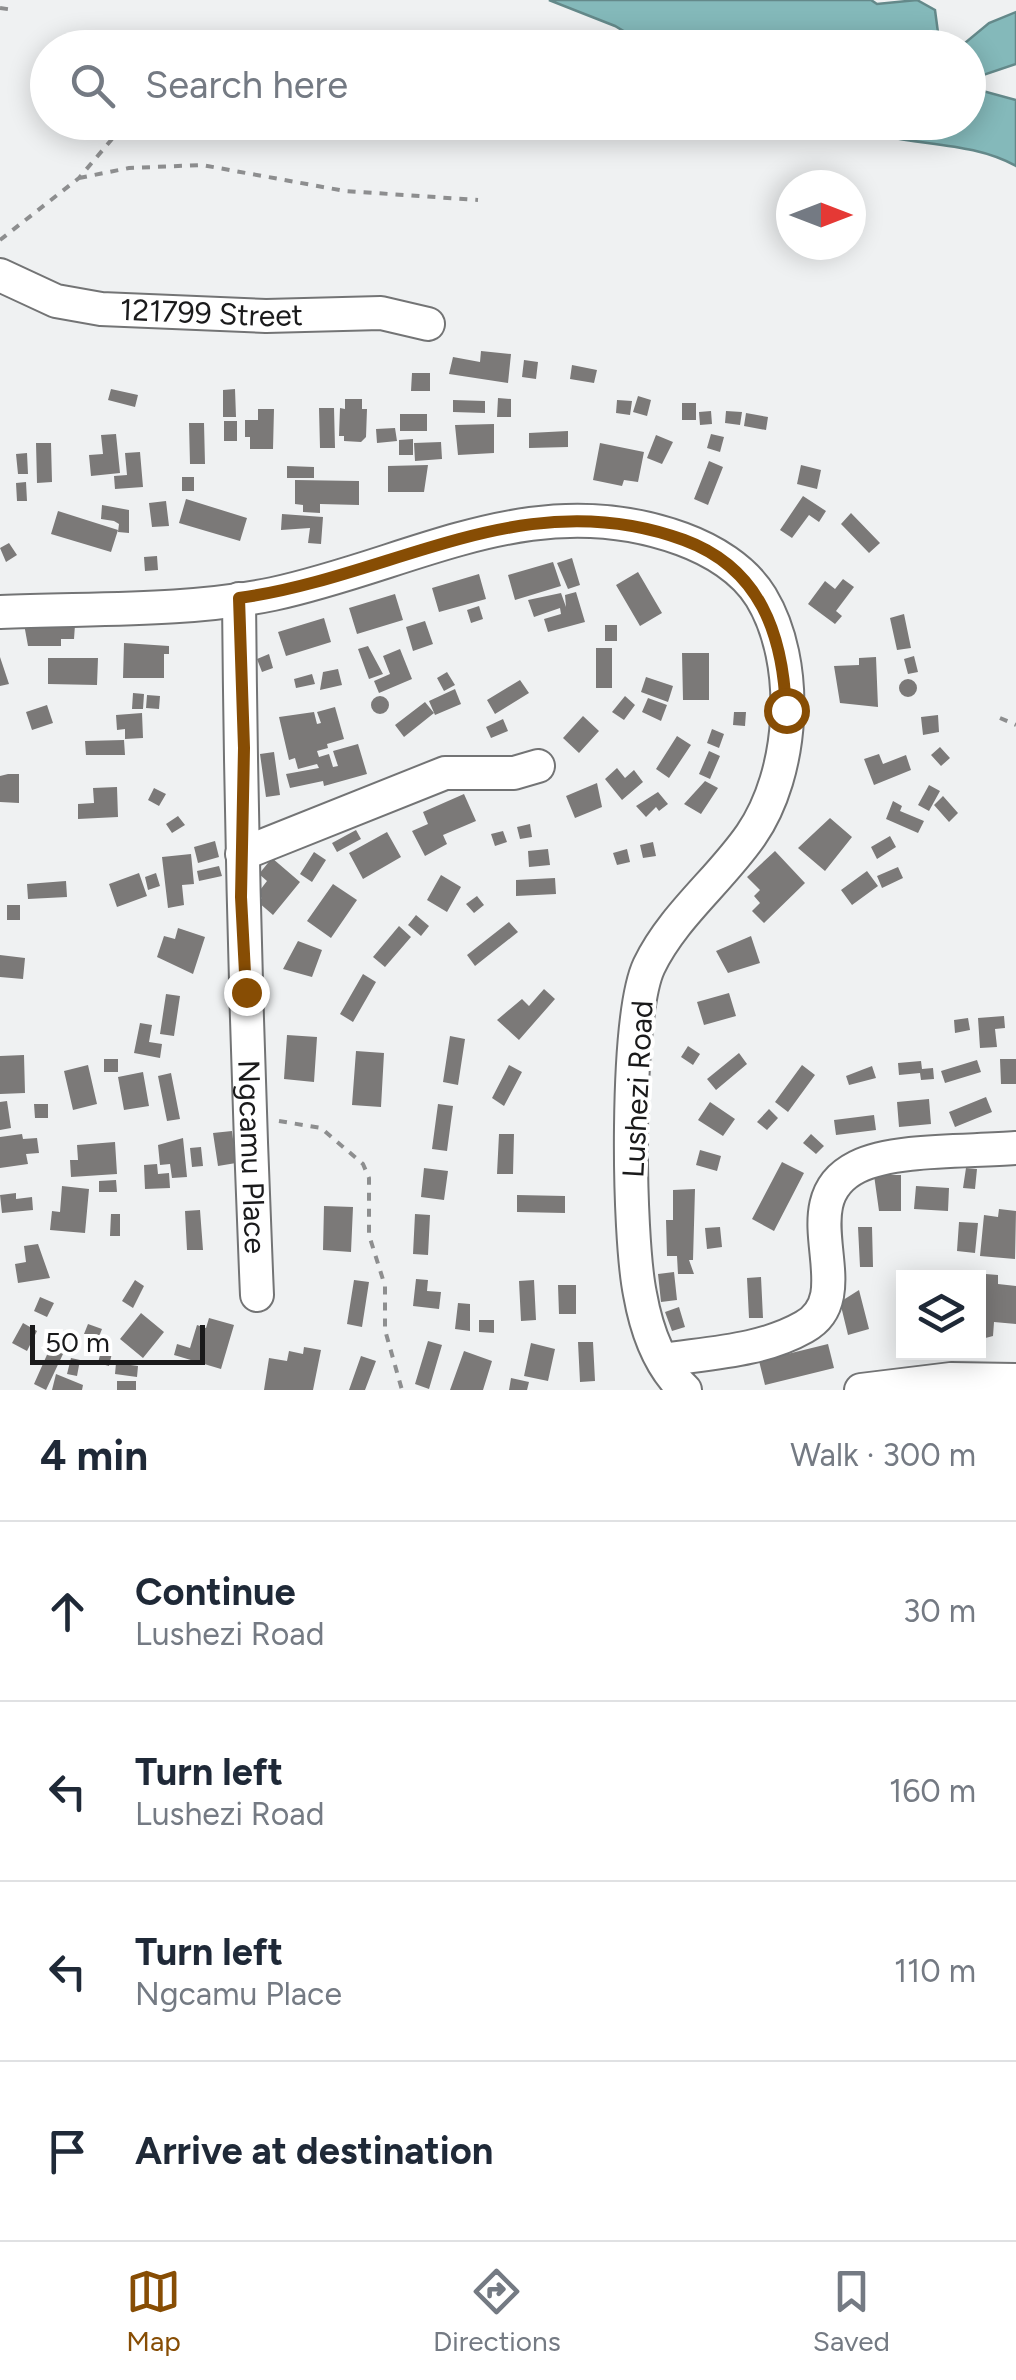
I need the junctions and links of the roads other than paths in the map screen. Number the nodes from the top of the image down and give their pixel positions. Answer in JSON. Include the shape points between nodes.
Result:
{"nodes":[{"id":1,"x":0,"y":276,"type":"edge"},
{"id":2,"x":428,"y":324,"type":"dead end"},
{"id":3,"x":239,"y":598,"type":"junction"},
{"id":4,"x":0,"y":612,"type":"edge"},
{"id":5,"x":538,"y":766,"type":"dead end"},
{"id":6,"x":242,"y":854,"type":"junction"},
{"id":7,"x":1016,"y":1148,"type":"edge"},
{"id":8,"x":257,"y":1295,"type":"dead end"},
{"id":9,"x":663,"y":1360,"type":"junction"},
{"id":10,"x":1016,"y":1380,"type":"edge"},
{"id":11,"x":686,"y":1390,"type":"edge"},
{"id":12,"x":862,"y":1390,"type":"edge"}],
"edges":[{"from":1,"to":2,"type":"street","name":"121799 Street","via":[[89,308],[266,316],[381,312]]},
{"from":3,"to":4,"type":"street","name":"Lushezi Road"},
{"from":3,"to":6,"type":"street","name":"Ngcamu Place"},
{"from":3,"to":9,"type":"street","name":"Lushezi Road","via":[[274,594],[440,541],[516,525],[586,520],[651,528],[700,546],[735,568],[761,597],[785,674],[773,791],[753,832],[663,941],[639,997],[633,1233],[639,1292]]},
{"from":5,"to":6,"type":"street","via":[[445,773]]},
{"from":6,"to":8,"type":"street","name":"Ngcamu Place"},
{"from":7,"to":9,"type":"street","via":[[889,1158],[853,1169],[838,1182],[824,1218],[830,1294],[819,1316],[760,1345]]},
{"from":9,"to":11,"type":"street","name":"Lushezi Road"},
{"from":10,"to":12,"type":"street","via":[[951,1379]]}]}
